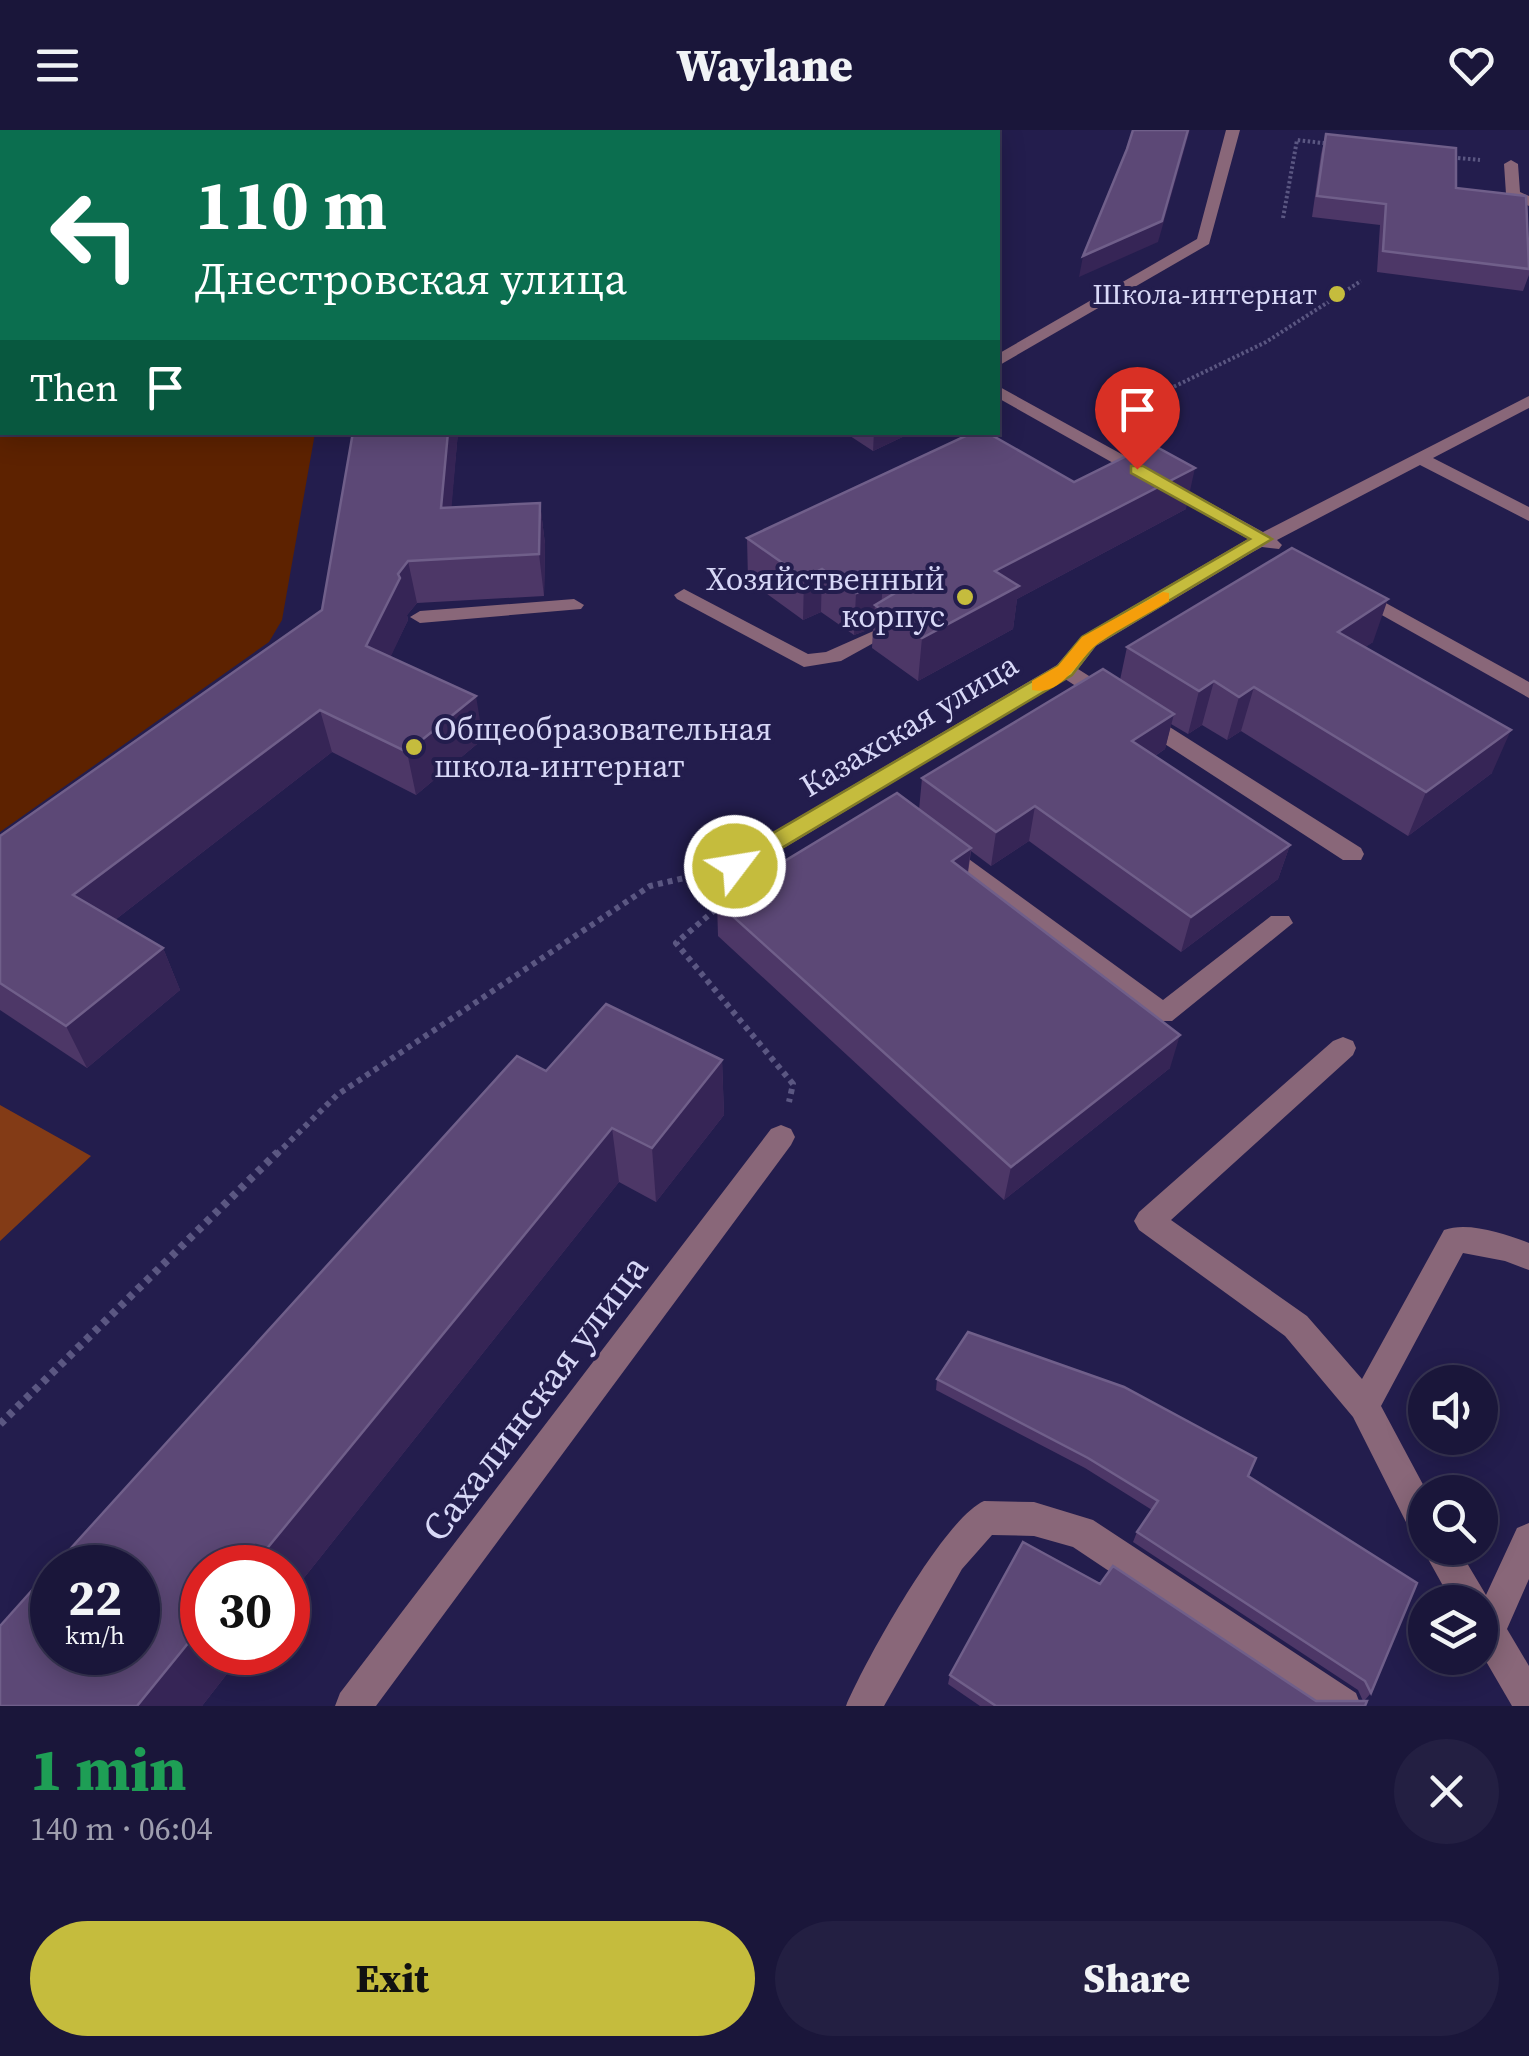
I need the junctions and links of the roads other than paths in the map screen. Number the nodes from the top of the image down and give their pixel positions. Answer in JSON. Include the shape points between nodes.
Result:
{"nodes":[{"id":1,"x":1233,"y":130,"type":"edge"},
{"id":2,"x":1511,"y":164,"type":"road end"},
{"id":3,"x":1529,"y":202,"type":"edge"},
{"id":4,"x":1000,"y":360,"type":"edge"},
{"id":5,"x":1000,"y":392,"type":"edge"},
{"id":6,"x":1529,"y":401,"type":"edge"},
{"id":7,"x":1420,"y":458,"type":"junction"},
{"id":8,"x":1529,"y":515,"type":"edge"},
{"id":9,"x":1263,"y":539,"type":"junction"},
{"id":10,"x":1296,"y":558,"type":"edge"},
{"id":11,"x":1330,"y":577,"type":"edge"},
{"id":12,"x":684,"y":594,"type":"dead end"},
{"id":13,"x":574,"y":605,"type":"dead end"},
{"id":14,"x":420,"y":617,"type":"dead end"},
{"id":15,"x":878,"y":635,"type":"edge"},
{"id":16,"x":1065,"y":670,"type":"junction"},
{"id":17,"x":1529,"y":691,"type":"edge"},
{"id":18,"x":865,"y":789,"type":"junction"},
{"id":19,"x":892,"y":810,"type":"edge"},
{"id":20,"x":921,"y":832,"type":"edge"},
{"id":21,"x":1352,"y":854,"type":"dead end"},
{"id":22,"x":735,"y":866,"type":"road end"},
{"id":23,"x":1280,"y":922,"type":"dead end"},
{"id":24,"x":1343,"y":1048,"type":"dead end"},
{"id":25,"x":781,"y":1137,"type":"road end"},
{"id":26,"x":1529,"y":1257,"type":"edge"},
{"id":27,"x":1364,"y":1406,"type":"junction"},
{"id":28,"x":1408,"y":1491,"type":"edge"},
{"id":29,"x":1529,"y":1540,"type":"edge"},
{"id":30,"x":1498,"y":1589,"type":"edge"},
{"id":31,"x":1498,"y":1648,"type":"edge"},
{"id":32,"x":1529,"y":1701,"type":"edge"},
{"id":33,"x":353,"y":1706,"type":"edge"},
{"id":34,"x":864,"y":1706,"type":"edge"},
{"id":35,"x":1344,"y":1706,"type":"edge"}],
"edges":[{"from":1,"to":4,"type":"street","via":[[1204,241]]},
{"from":2,"to":3,"type":"street","via":[[1512,194]]},
{"from":5,"to":9,"type":"street"},
{"from":6,"to":7,"type":"street","name":"Казахская улица"},
{"from":7,"to":8,"type":"street"},
{"from":7,"to":9,"type":"street","name":"Казахская улица"},
{"from":9,"to":10,"type":"street"},
{"from":9,"to":16,"type":"street","name":"Казахская улица","via":[[1089,641]]},
{"from":11,"to":17,"type":"street"},
{"from":12,"to":15,"type":"street","via":[[804,660],[818,662]]},
{"from":13,"to":14,"type":"street"},
{"from":16,"to":18,"type":"street","name":"Казахская улица"},
{"from":16,"to":21,"type":"street"},
{"from":18,"to":19,"type":"street"},
{"from":18,"to":22,"type":"street","name":"Казахская улица"},
{"from":20,"to":23,"type":"street","via":[[1162,1014]]},
{"from":24,"to":27,"type":"street","via":[[1149,1220],[1296,1326]]},
{"from":25,"to":33,"type":"street","name":"Сахалинская улица"},
{"from":26,"to":27,"type":"street","via":[[1455,1239]]},
{"from":27,"to":28,"type":"street"},
{"from":29,"to":30,"type":"street"},
{"from":31,"to":32,"type":"street"},
{"from":34,"to":35,"type":"street","via":[[950,1557],[984,1518],[1034,1519],[1081,1532]]}]}
